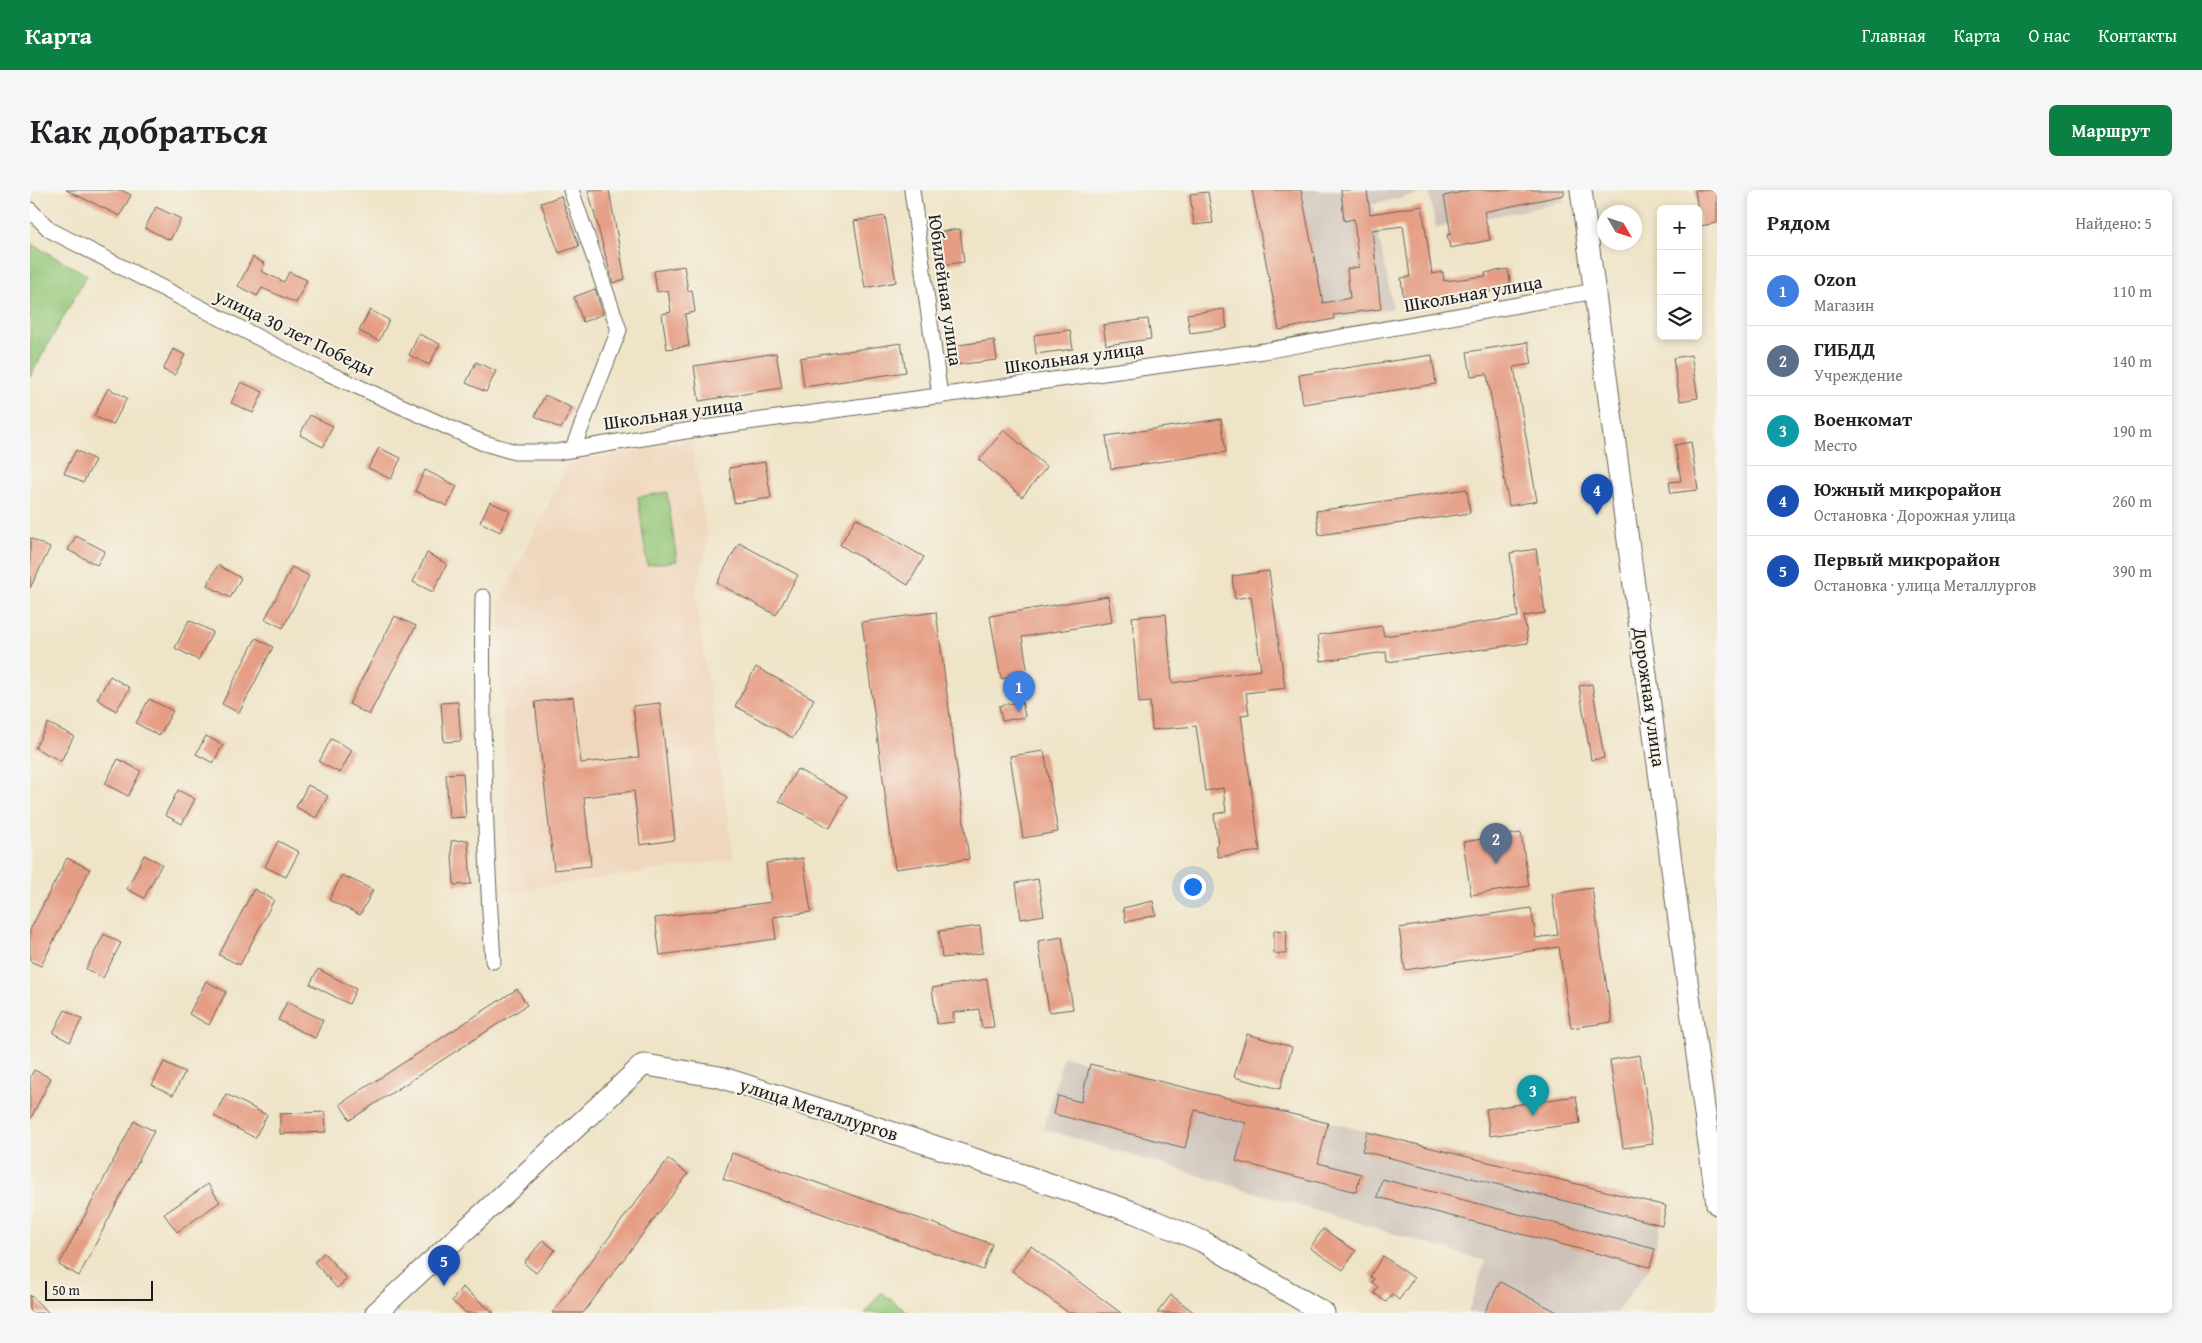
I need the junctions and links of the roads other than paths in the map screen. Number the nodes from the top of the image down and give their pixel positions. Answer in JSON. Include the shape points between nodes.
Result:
{"nodes":[{"id":1,"x":570,"y":190,"type":"edge"},
{"id":2,"x":912,"y":190,"type":"edge"},
{"id":3,"x":1581,"y":190,"type":"edge"},
{"id":4,"x":30,"y":210,"type":"edge"},
{"id":5,"x":1595,"y":291,"type":"junction"},
{"id":6,"x":940,"y":396,"type":"junction"},
{"id":7,"x":573,"y":448,"type":"junction"},
{"id":8,"x":557,"y":452,"type":"joint"},
{"id":9,"x":483,"y":597,"type":"dead end"},
{"id":10,"x":493,"y":961,"type":"dead end"},
{"id":11,"x":1710,"y":1099,"type":"edge"},
{"id":12,"x":1717,"y":1204,"type":"edge"},
{"id":13,"x":376,"y":1313,"type":"edge"},
{"id":14,"x":1324,"y":1313,"type":"edge"}],
"edges":[{"from":1,"to":7,"type":"street","via":[[618,330]]},
{"from":2,"to":6,"type":"street","name":"Юбилейная улица"},
{"from":3,"to":5,"type":"street","name":"Дорожная улица"},
{"from":4,"to":8,"type":"street","name":"улица 30 лет Победы","via":[[50,230],[323,371],[481,442],[515,452]]},
{"from":5,"to":6,"type":"street","name":"Школьная улица","via":[[1264,351]]},
{"from":5,"to":11,"type":"street","name":"Дорожная улица"},
{"from":6,"to":7,"type":"street","name":"Школьная улица"},
{"from":7,"to":8,"type":"street","name":"Школьная улица"},
{"from":9,"to":10,"type":"street","via":[[484,814]]},
{"from":11,"to":12,"type":"street","name":"Дорожная улица"},
{"from":13,"to":14,"type":"street","name":"улица Металлургов","via":[[642,1065],[720,1078],[1133,1212],[1202,1242]]}]}
